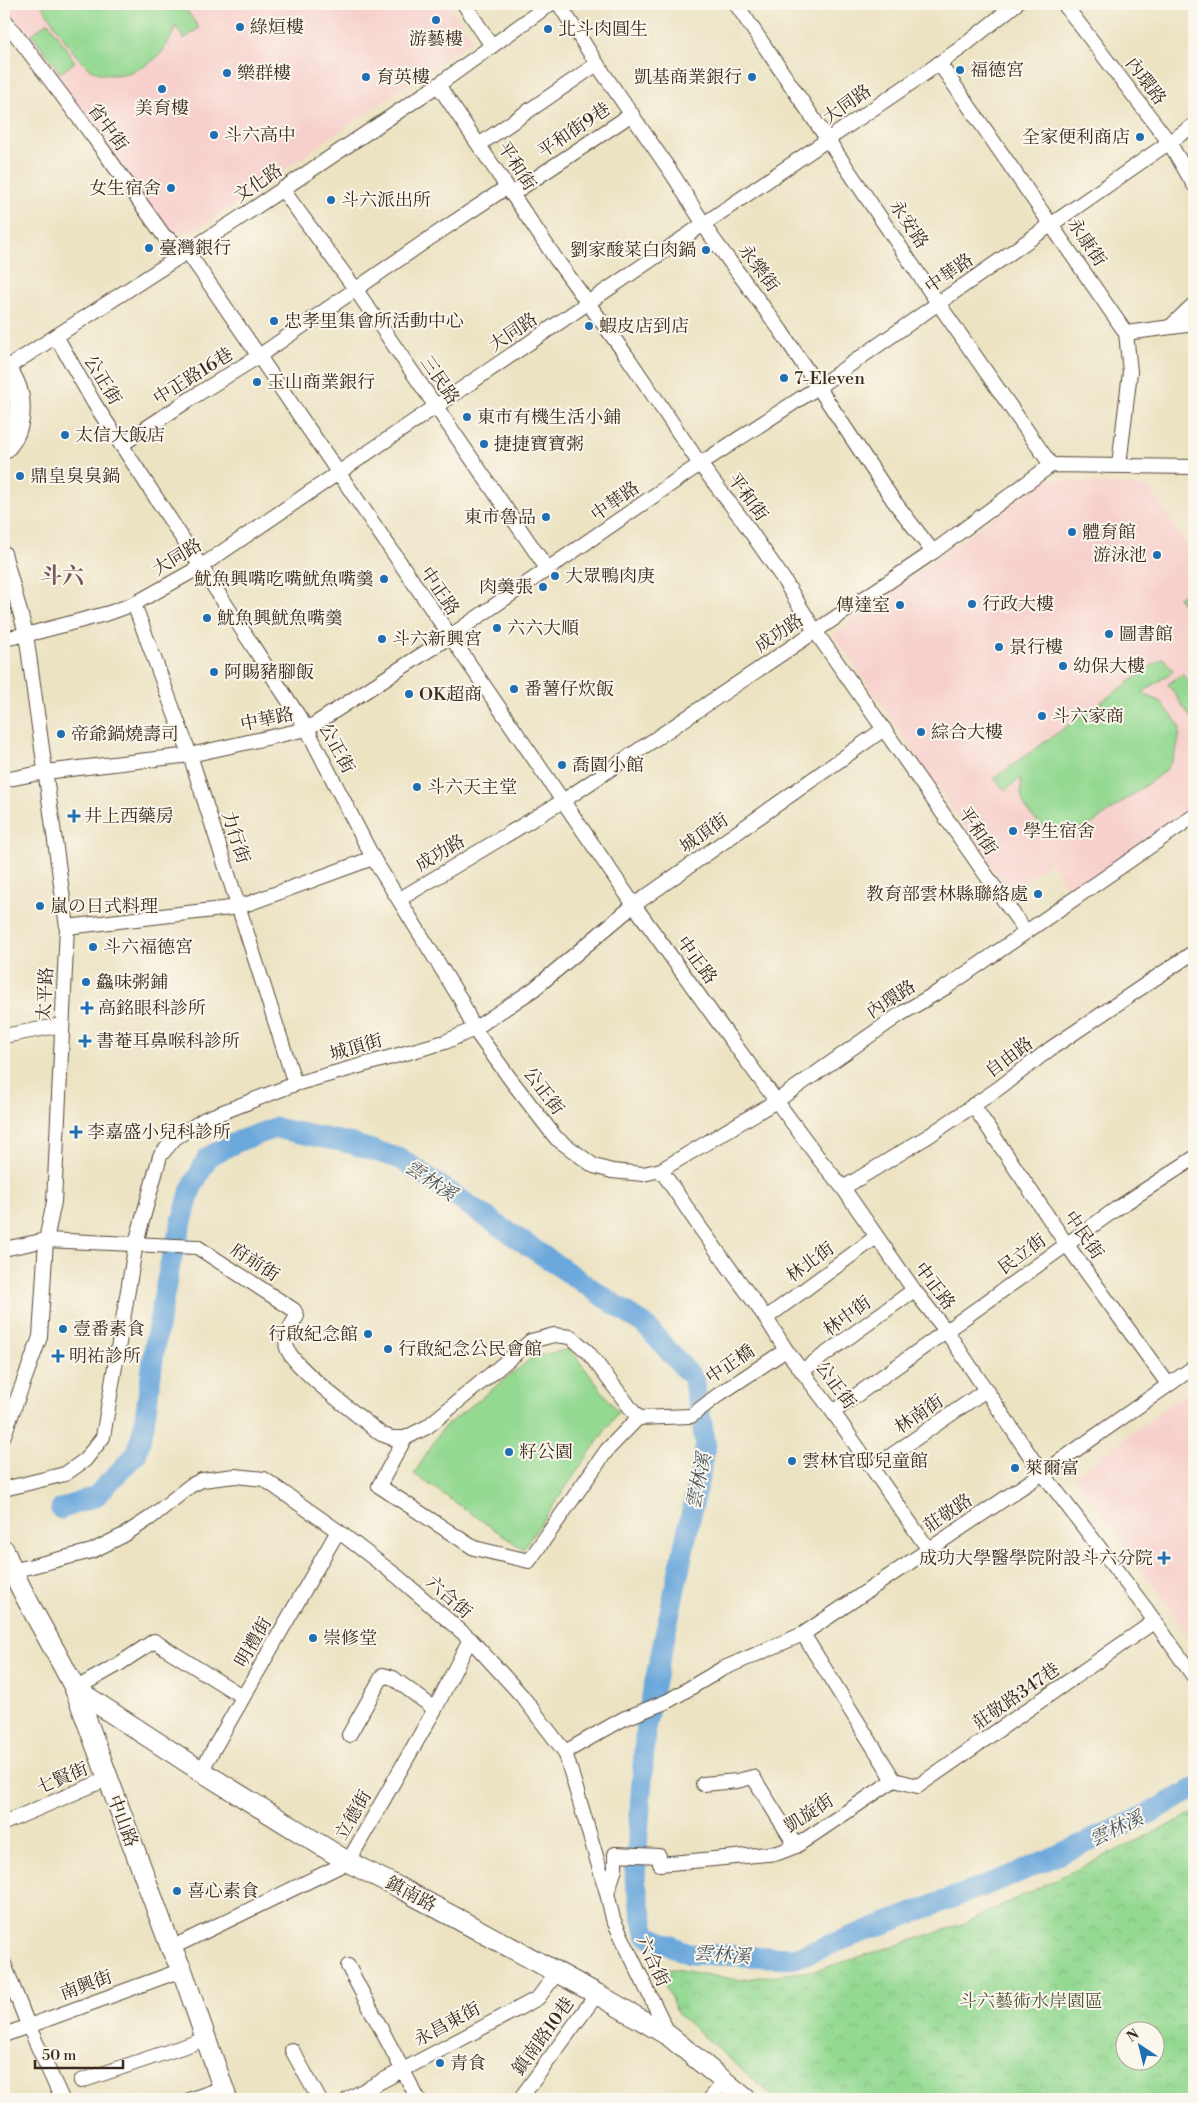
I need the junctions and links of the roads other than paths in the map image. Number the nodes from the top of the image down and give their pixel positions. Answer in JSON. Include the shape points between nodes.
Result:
{"nodes":[{"id":1,"x":464,"y":4,"type":"edge"},
{"id":2,"x":550,"y":4,"type":"edge"},
{"id":3,"x":559,"y":4,"type":"edge"},
{"id":4,"x":736,"y":4,"type":"edge"},
{"id":5,"x":1016,"y":4,"type":"edge"},
{"id":6,"x":1064,"y":4,"type":"edge"},
{"id":7,"x":4,"y":19,"type":"edge"},
{"id":8,"x":492,"y":46,"type":"junction"},
{"id":9,"x":597,"y":64,"type":"junction"},
{"id":10,"x":939,"y":64,"type":"junction"},
{"id":11,"x":438,"y":85,"type":"junction"},
{"id":12,"x":632,"y":114,"type":"junction"},
{"id":13,"x":1194,"y":125,"type":"edge"},
{"id":14,"x":829,"y":139,"type":"junction"},
{"id":15,"x":1170,"y":142,"type":"junction"},
{"id":16,"x":480,"y":144,"type":"junction"},
{"id":17,"x":1194,"y":185,"type":"edge"},
{"id":18,"x":282,"y":189,"type":"junction"},
{"id":19,"x":509,"y":190,"type":"junction"},
{"id":20,"x":704,"y":225,"type":"junction"},
{"id":21,"x":1052,"y":225,"type":"junction"},
{"id":22,"x":187,"y":251,"type":"junction"},
{"id":23,"x":356,"y":290,"type":"junction"},
{"id":24,"x":938,"y":303,"type":"junction"},
{"id":25,"x":588,"y":304,"type":"junction"},
{"id":26,"x":1194,"y":304,"type":"edge"},
{"id":27,"x":1194,"y":324,"type":"edge"},
{"id":28,"x":1170,"y":327,"type":"junction"},
{"id":29,"x":1126,"y":333,"type":"junction"},
{"id":30,"x":56,"y":336,"type":"junction"},
{"id":31,"x":259,"y":356,"type":"junction"},
{"id":32,"x":5,"y":368,"type":"edge"},
{"id":33,"x":818,"y":387,"type":"junction"},
{"id":34,"x":436,"y":407,"type":"junction"},
{"id":35,"x":121,"y":444,"type":"junction"},
{"id":36,"x":4,"y":449,"type":"edge"},
{"id":37,"x":700,"y":464,"type":"junction"},
{"id":38,"x":1051,"y":465,"type":"junction"},
{"id":39,"x":1119,"y":465,"type":"junction"},
{"id":40,"x":1194,"y":467,"type":"edge"},
{"id":41,"x":338,"y":473,"type":"junction"},
{"id":42,"x":933,"y":552,"type":"junction"},
{"id":43,"x":4,"y":553,"type":"edge"},
{"id":44,"x":200,"y":567,"type":"junction"},
{"id":45,"x":548,"y":570,"type":"junction"},
{"id":46,"x":134,"y":604,"type":"junction"},
{"id":47,"x":816,"y":631,"type":"junction"},
{"id":48,"x":26,"y":634,"type":"junction"},
{"id":49,"x":449,"y":637,"type":"junction"},
{"id":50,"x":4,"y":639,"type":"edge"},
{"id":51,"x":307,"y":729,"type":"junction"},
{"id":52,"x":884,"y":729,"type":"junction"},
{"id":53,"x":190,"y":755,"type":"junction"},
{"id":54,"x":45,"y":772,"type":"junction"},
{"id":55,"x":4,"y":780,"type":"edge"},
{"id":56,"x":563,"y":801,"type":"junction"},
{"id":57,"x":1193,"y":819,"type":"edge"},
{"id":58,"x":374,"y":858,"type":"junction"},
{"id":59,"x":400,"y":899,"type":"junction"},
{"id":60,"x":634,"y":905,"type":"junction"},
{"id":61,"x":239,"y":907,"type":"junction"},
{"id":62,"x":67,"y":927,"type":"junction"},
{"id":63,"x":1026,"y":932,"type":"junction"},
{"id":64,"x":1194,"y":952,"type":"edge"},
{"id":65,"x":62,"y":1025,"type":"junction"},
{"id":66,"x":474,"y":1028,"type":"junction"},
{"id":67,"x":4,"y":1036,"type":"edge"},
{"id":68,"x":295,"y":1084,"type":"junction"},
{"id":69,"x":778,"y":1100,"type":"junction"},
{"id":70,"x":974,"y":1105,"type":"junction"},
{"id":71,"x":1192,"y":1163,"type":"edge"},
{"id":72,"x":594,"y":1166,"type":"joint"},
{"id":73,"x":661,"y":1170,"type":"junction"},
{"id":74,"x":844,"y":1188,"type":"junction"},
{"id":75,"x":876,"y":1237,"type":"junction"},
{"id":76,"x":46,"y":1240,"type":"junction"},
{"id":77,"x":136,"y":1243,"type":"junction"},
{"id":78,"x":1068,"y":1245,"type":"junction"},
{"id":79,"x":4,"y":1248,"type":"edge"},
{"id":80,"x":914,"y":1290,"type":"junction"},
{"id":81,"x":766,"y":1318,"type":"junction"},
{"id":82,"x":947,"y":1332,"type":"junction"},
{"id":83,"x":786,"y":1350,"type":"junction"},
{"id":84,"x":1194,"y":1367,"type":"edge"},
{"id":85,"x":802,"y":1371,"type":"junction"},
{"id":86,"x":1168,"y":1384,"type":"junction"},
{"id":87,"x":986,"y":1390,"type":"junction"},
{"id":88,"x":833,"y":1412,"type":"junction"},
{"id":89,"x":638,"y":1418,"type":"junction"},
{"id":90,"x":4,"y":1435,"type":"edge"},
{"id":91,"x":405,"y":1438,"type":"junction"},
{"id":92,"x":873,"y":1468,"type":"junction"},
{"id":93,"x":1043,"y":1473,"type":"junction"},
{"id":94,"x":4,"y":1489,"type":"edge"},
{"id":95,"x":338,"y":1531,"type":"junction"},
{"id":96,"x":4,"y":1550,"type":"edge"},
{"id":97,"x":929,"y":1550,"type":"junction"},
{"id":98,"x":12,"y":1572,"type":"junction"},
{"id":99,"x":1155,"y":1622,"type":"junction"},
{"id":100,"x":804,"y":1634,"type":"junction"},
{"id":101,"x":470,"y":1639,"type":"junction"},
{"id":102,"x":1194,"y":1677,"type":"edge"},
{"id":103,"x":74,"y":1689,"type":"junction"},
{"id":104,"x":244,"y":1697,"type":"junction"},
{"id":105,"x":435,"y":1709,"type":"junction"},
{"id":106,"x":349,"y":1735,"type":"dead end"},
{"id":107,"x":565,"y":1752,"type":"junction"},
{"id":108,"x":201,"y":1771,"type":"junction"},
{"id":109,"x":107,"y":1779,"type":"junction"},
{"id":110,"x":894,"y":1780,"type":"junction"},
{"id":111,"x":703,"y":1784,"type":"dead end"},
{"id":112,"x":4,"y":1823,"type":"edge"},
{"id":113,"x":796,"y":1846,"type":"junction"},
{"id":114,"x":348,"y":1862,"type":"junction"},
{"id":115,"x":607,"y":1893,"type":"junction"},
{"id":116,"x":171,"y":1948,"type":"junction"},
{"id":117,"x":4,"y":1964,"type":"edge"},
{"id":118,"x":348,"y":1966,"type":"dead end"},
{"id":119,"x":182,"y":1970,"type":"junction"},
{"id":120,"x":556,"y":1974,"type":"junction"},
{"id":121,"x":597,"y":1994,"type":"junction"},
{"id":122,"x":28,"y":2025,"type":"junction"},
{"id":123,"x":4,"y":2035,"type":"edge"},
{"id":124,"x":669,"y":2036,"type":"junction"},
{"id":125,"x":206,"y":2039,"type":"junction"},
{"id":126,"x":292,"y":2050,"type":"dead end"},
{"id":127,"x":402,"y":2070,"type":"junction"},
{"id":128,"x":81,"y":2081,"type":"dead end"},
{"id":129,"x":725,"y":2081,"type":"junction"},
{"id":130,"x":225,"y":2094,"type":"edge"},
{"id":131,"x":62,"y":2099,"type":"edge"},
{"id":132,"x":191,"y":2099,"type":"edge"},
{"id":133,"x":319,"y":2099,"type":"edge"},
{"id":134,"x":348,"y":2099,"type":"edge"},
{"id":135,"x":418,"y":2099,"type":"edge"},
{"id":136,"x":520,"y":2099,"type":"edge"},
{"id":137,"x":710,"y":2099,"type":"edge"},
{"id":138,"x":746,"y":2099,"type":"edge"}],
"edges":[{"from":1,"to":8,"type":"street"},
{"from":2,"to":8,"type":"street","name":"文化路"},
{"from":3,"to":9,"type":"street","name":"永樂街"},
{"from":4,"to":14,"type":"street","name":"永安路"},
{"from":5,"to":10,"type":"street","name":"大同路"},
{"from":6,"to":15,"type":"street","name":"內環路"},
{"from":7,"to":22,"type":"street","name":"省中街","via":[[164,236]]},
{"from":8,"to":11,"type":"street","name":"文化路"},
{"from":9,"to":12,"type":"street","name":"永樂街"},
{"from":9,"to":16,"type":"street"},
{"from":10,"to":14,"type":"street","name":"大同路"},
{"from":10,"to":21,"type":"street","name":"永康街"},
{"from":11,"to":16,"type":"street","name":"平和街"},
{"from":11,"to":18,"type":"street","name":"文化路"},
{"from":12,"to":19,"type":"street","name":"平和街9巷"},
{"from":12,"to":20,"type":"street","name":"永樂街"},
{"from":13,"to":15,"type":"street","name":"中華路"},
{"from":14,"to":20,"type":"street","name":"大同路"},
{"from":14,"to":24,"type":"street","name":"永安路"},
{"from":15,"to":17,"type":"street","name":"內環路"},
{"from":15,"to":21,"type":"street","name":"中華路"},
{"from":16,"to":19,"type":"street","name":"平和街"},
{"from":18,"to":22,"type":"street","name":"文化路"},
{"from":18,"to":23,"type":"street","name":"三民路"},
{"from":19,"to":23,"type":"street","name":"平和街9巷"},
{"from":19,"to":25,"type":"street","name":"平和街"},
{"from":20,"to":25,"type":"street","name":"大同路"},
{"from":20,"to":33,"type":"street","name":"永樂街"},
{"from":21,"to":24,"type":"street","name":"中華路"},
{"from":21,"to":29,"type":"street","name":"永康街"},
{"from":22,"to":30,"type":"street","name":"文化路"},
{"from":22,"to":31,"type":"street","name":"中正路"},
{"from":23,"to":31,"type":"street","name":"中正路16巷"},
{"from":23,"to":34,"type":"street","name":"三民路"},
{"from":24,"to":33,"type":"street","name":"中華路"},
{"from":24,"to":38,"type":"street","name":"永安路"},
{"from":25,"to":34,"type":"street","name":"大同路"},
{"from":25,"to":37,"type":"street","name":"平和街"},
{"from":26,"to":28,"type":"street"},
{"from":27,"to":28,"type":"street"},
{"from":28,"to":29,"type":"street"},
{"from":29,"to":39,"type":"street","name":"永康街","via":[[1130,372]]},
{"from":30,"to":32,"type":"street","name":"文化路"},
{"from":30,"to":35,"type":"street","name":"公正街"},
{"from":31,"to":35,"type":"street","name":"中正路16巷"},
{"from":31,"to":41,"type":"street","name":"中正路"},
{"from":32,"to":36,"type":"street","via":[[20,397],[20,414],[17,429]]},
{"from":33,"to":37,"type":"street","name":"中華路"},
{"from":33,"to":42,"type":"street","name":"永樂街","via":[[893,500]]},
{"from":34,"to":41,"type":"street","name":"大同路"},
{"from":34,"to":45,"type":"street","name":"三民路"},
{"from":35,"to":44,"type":"street","name":"公正街"},
{"from":37,"to":45,"type":"street","name":"中華路"},
{"from":37,"to":47,"type":"street","name":"平和街","via":[[782,577]]},
{"from":38,"to":39,"type":"street"},
{"from":38,"to":42,"type":"street","name":"成功路"},
{"from":39,"to":40,"type":"street"},
{"from":41,"to":44,"type":"street","name":"大同路"},
{"from":41,"to":49,"type":"street","name":"中正路"},
{"from":42,"to":47,"type":"street","name":"成功路"},
{"from":43,"to":48,"type":"street","name":"太平路"},
{"from":44,"to":46,"type":"street","name":"大同路"},
{"from":44,"to":51,"type":"street","name":"公正街"},
{"from":45,"to":49,"type":"street","name":"中華路"},
{"from":46,"to":48,"type":"street","name":"大同路"},
{"from":46,"to":53,"type":"street","name":"力行街"},
{"from":47,"to":52,"type":"street","name":"平和街"},
{"from":47,"to":56,"type":"street","name":"成功路"},
{"from":48,"to":50,"type":"street","name":"大同路"},
{"from":48,"to":54,"type":"street","name":"太平路"},
{"from":49,"to":51,"type":"street","name":"中華路"},
{"from":49,"to":56,"type":"street","name":"中正路"},
{"from":51,"to":53,"type":"street","name":"中華路"},
{"from":51,"to":58,"type":"street","name":"公正街"},
{"from":52,"to":60,"type":"street","name":"城頂街"},
{"from":52,"to":63,"type":"street","name":"平和街"},
{"from":53,"to":54,"type":"street","name":"中華路"},
{"from":53,"to":61,"type":"street","name":"力行街"},
{"from":54,"to":55,"type":"street","name":"中華路"},
{"from":54,"to":62,"type":"street","name":"太平路"},
{"from":56,"to":59,"type":"street","name":"成功路"},
{"from":56,"to":60,"type":"street","name":"中正路"},
{"from":57,"to":63,"type":"street","name":"內環路"},
{"from":58,"to":59,"type":"street","name":"公正街"},
{"from":58,"to":61,"type":"street"},
{"from":59,"to":66,"type":"street","name":"公正街","via":[[461,1000]]},
{"from":60,"to":66,"type":"street","name":"城頂街","via":[[534,989]]},
{"from":60,"to":69,"type":"street","name":"中正路"},
{"from":61,"to":62,"type":"street"},
{"from":61,"to":68,"type":"street","name":"力行街"},
{"from":62,"to":65,"type":"street","name":"太平路"},
{"from":63,"to":69,"type":"street","name":"內環路","via":[[948,986],[899,1015]]},
{"from":64,"to":70,"type":"street","name":"自由路","via":[[1050,1049]]},
{"from":65,"to":67,"type":"street"},
{"from":65,"to":76,"type":"street","name":"太平路","via":[[54,1202]]},
{"from":66,"to":68,"type":"street","name":"城頂街","via":[[444,1042]]},
{"from":66,"to":72,"type":"street","name":"公正街","via":[[556,1138]]},
{"from":68,"to":77,"type":"street","name":"城頂街","via":[[205,1119],[175,1138],[160,1156]]},
{"from":69,"to":73,"type":"street","name":"內環路"},
{"from":69,"to":74,"type":"street","name":"中正路"},
{"from":70,"to":74,"type":"street","name":"自由路"},
{"from":70,"to":78,"type":"street","name":"中民街"},
{"from":71,"to":78,"type":"street","name":"民立街","via":[[1116,1209]]},
{"from":72,"to":73,"type":"street","name":"內環路","via":[[643,1174]]},
{"from":73,"to":81,"type":"street","name":"公正街"},
{"from":74,"to":75,"type":"street","name":"中正路"},
{"from":75,"to":80,"type":"street","name":"中正路"},
{"from":75,"to":81,"type":"street","name":"林北街"},
{"from":76,"to":77,"type":"street","name":"府前街"},
{"from":76,"to":79,"type":"street","name":"府前街"},
{"from":76,"to":90,"type":"street","name":"太平路","via":[[40,1337]]},
{"from":77,"to":91,"type":"street","name":"府前街","via":[[197,1247],[294,1310],[297,1316],[291,1325],[287,1347],[298,1365],[381,1434]]},
{"from":77,"to":94,"type":"street","name":"城頂街","via":[[103,1437],[85,1460],[65,1474]]},
{"from":78,"to":82,"type":"street","name":"民立街"},
{"from":78,"to":86,"type":"street","name":"中民街"},
{"from":80,"to":82,"type":"street","name":"中正路"},
{"from":80,"to":85,"type":"street","name":"林中街"},
{"from":81,"to":83,"type":"street","name":"公正街"},
{"from":82,"to":87,"type":"street","name":"中正路"},
{"from":82,"to":88,"type":"street","name":"民立街"},
{"from":83,"to":85,"type":"street","name":"公正街"},
{"from":83,"to":89,"type":"street","name":"中正橋","via":[[691,1416]]},
{"from":84,"to":86,"type":"street","name":"莊敬路"},
{"from":85,"to":88,"type":"street","name":"公正街"},
{"from":86,"to":93,"type":"street","name":"莊敬路"},
{"from":87,"to":92,"type":"street","name":"林南街"},
{"from":87,"to":93,"type":"street","name":"中正路"},
{"from":88,"to":92,"type":"street","name":"公正街"},
{"from":89,"to":91,"type":"street","via":[[588,1352],[571,1338],[554,1335],[531,1341],[427,1427]]},
{"from":89,"to":91,"type":"street","via":[[607,1450],[529,1561],[474,1548],[379,1486]]},
{"from":92,"to":97,"type":"street","name":"公正街"},
{"from":93,"to":97,"type":"street","name":"莊敬路"},
{"from":93,"to":99,"type":"street","name":"中正路"},
{"from":95,"to":98,"type":"street","name":"六合街","via":[[264,1479],[235,1476],[202,1480],[124,1536],[92,1551]]},
{"from":95,"to":101,"type":"street","name":"六合街"},
{"from":95,"to":104,"type":"street","name":"明禮街"},
{"from":96,"to":98,"type":"street","name":"中山路"},
{"from":97,"to":100,"type":"street","name":"莊敬路"},
{"from":98,"to":103,"type":"street","name":"中山路"},
{"from":99,"to":102,"type":"street","name":"中正路"},
{"from":99,"to":110,"type":"street","name":"莊敬路347巷","via":[[918,1786]]},
{"from":100,"to":107,"type":"street","name":"莊敬路","via":[[722,1669]]},
{"from":100,"to":110,"type":"street"},
{"from":101,"to":105,"type":"street","name":"立德街"},
{"from":101,"to":107,"type":"street","name":"六合街","via":[[522,1696]]},
{"from":103,"to":104,"type":"street","via":[[154,1641]]},
{"from":103,"to":108,"type":"street","name":"鎮南路"},
{"from":103,"to":109,"type":"street","name":"中山路"},
{"from":104,"to":108,"type":"street","name":"明禮街"},
{"from":105,"to":106,"type":"street","via":[[383,1675]]},
{"from":105,"to":114,"type":"street","name":"立德街"},
{"from":107,"to":115,"type":"street","name":"六合街"},
{"from":108,"to":114,"type":"street","name":"鎮南路"},
{"from":109,"to":112,"type":"street","name":"七賢街"},
{"from":109,"to":116,"type":"street","name":"中山路"},
{"from":110,"to":113,"type":"street","name":"凱旋街"},
{"from":111,"to":113,"type":"street","via":[[753,1777]]},
{"from":113,"to":115,"type":"street","name":"凱旋街","via":[[778,1853],[660,1864],[660,1856],[615,1854],[615,1869]]},
{"from":114,"to":116,"type":"street","name":"立德街"},
{"from":114,"to":120,"type":"street","name":"鎮南路"},
{"from":115,"to":124,"type":"street","name":"六合街","via":[[613,1919]]},
{"from":116,"to":119,"type":"street","name":"中山路"},
{"from":117,"to":122,"type":"street"},
{"from":118,"to":127,"type":"street"},
{"from":119,"to":122,"type":"street","name":"南興街"},
{"from":119,"to":125,"type":"street","name":"中山路"},
{"from":120,"to":121,"type":"street","name":"鎮南路"},
{"from":120,"to":127,"type":"street","name":"永昌東街","via":[[538,1998]]},
{"from":121,"to":124,"type":"street","name":"鎮南路"},
{"from":121,"to":136,"type":"street","name":"鎮南路10巷"},
{"from":122,"to":123,"type":"street","name":"南興街"},
{"from":122,"to":131,"type":"street"},
{"from":124,"to":129,"type":"street","name":"鎮南路"},
{"from":125,"to":128,"type":"street"},
{"from":125,"to":130,"type":"street","name":"中山路"},
{"from":126,"to":133,"type":"street"},
{"from":127,"to":134,"type":"street","name":"永昌東街"},
{"from":127,"to":135,"type":"street"},
{"from":129,"to":137,"type":"street"},
{"from":129,"to":138,"type":"street","name":"鎮南路"},
{"from":130,"to":132,"type":"street"}]}
